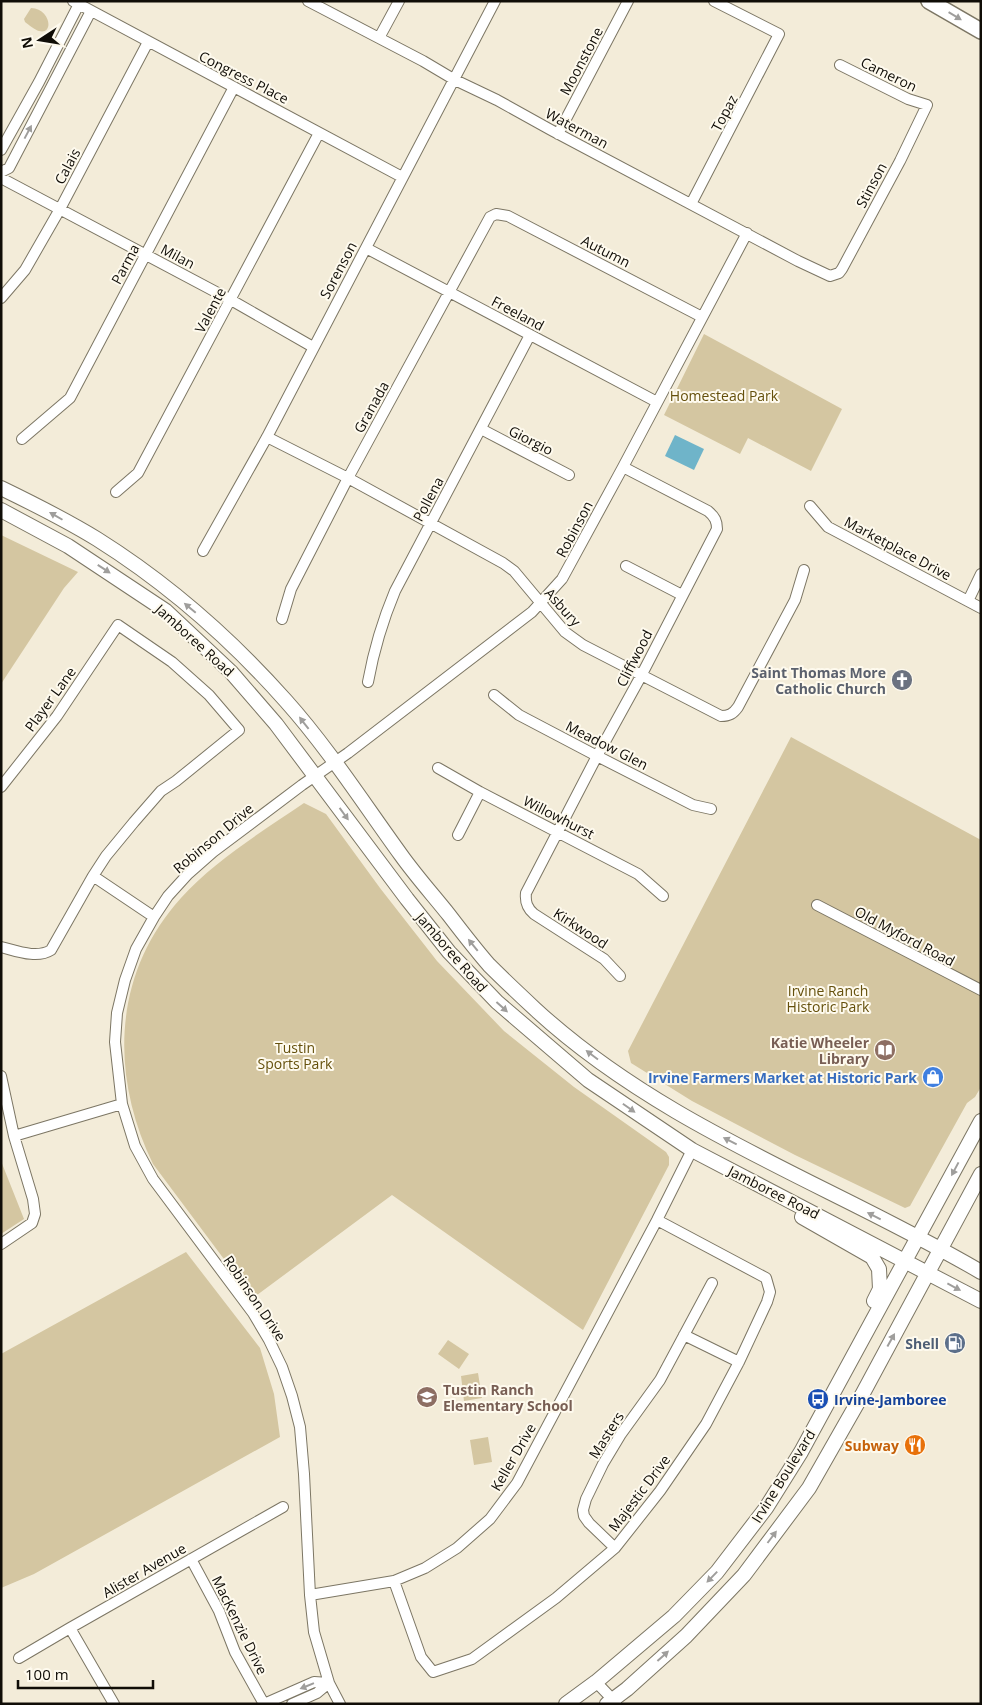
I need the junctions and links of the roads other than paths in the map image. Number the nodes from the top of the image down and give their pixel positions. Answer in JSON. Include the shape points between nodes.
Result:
{"nodes":[{"id":1,"x":308,"y":1,"type":"edge"},
{"id":2,"x":399,"y":1,"type":"edge"},
{"id":3,"x":495,"y":1,"type":"edge"},
{"id":4,"x":628,"y":1,"type":"edge"},
{"id":5,"x":714,"y":1,"type":"edge"},
{"id":6,"x":929,"y":1,"type":"edge"},
{"id":7,"x":76,"y":3,"type":"edge"},
{"id":8,"x":326,"y":5,"type":"edge"},
{"id":9,"x":91,"y":11,"type":"junction"},
{"id":10,"x":981,"y":31,"type":"edge"},
{"id":11,"x":379,"y":38,"type":"junction"},
{"id":12,"x":148,"y":42,"type":"junction"},
{"id":13,"x":840,"y":65,"type":"dead end"},
{"id":14,"x":455,"y":80,"type":"junction"},
{"id":15,"x":234,"y":87,"type":"junction"},
{"id":16,"x":927,"y":105,"type":"joint"},
{"id":17,"x":319,"y":133,"type":"junction"},
{"id":18,"x":558,"y":134,"type":"junction"},
{"id":19,"x":1,"y":150,"type":"edge"},
{"id":20,"x":1,"y":172,"type":"edge"},
{"id":21,"x":402,"y":177,"type":"junction"},
{"id":22,"x":1,"y":178,"type":"edge"},
{"id":23,"x":692,"y":204,"type":"junction"},
{"id":24,"x":60,"y":209,"type":"junction"},
{"id":25,"x":496,"y":214,"type":"joint"},
{"id":26,"x":747,"y":233,"type":"junction"},
{"id":27,"x":366,"y":248,"type":"junction"},
{"id":28,"x":145,"y":254,"type":"junction"},
{"id":29,"x":834,"y":275,"type":"joint"},
{"id":30,"x":450,"y":293,"type":"junction"},
{"id":31,"x":1,"y":298,"type":"edge"},
{"id":32,"x":231,"y":300,"type":"junction"},
{"id":33,"x":702,"y":317,"type":"junction"},
{"id":34,"x":530,"y":335,"type":"junction"},
{"id":35,"x":313,"y":347,"type":"junction"},
{"id":36,"x":657,"y":402,"type":"junction"},
{"id":37,"x":481,"y":429,"type":"junction"},
{"id":38,"x":267,"y":437,"type":"junction"},
{"id":39,"x":22,"y":439,"type":"dead end"},
{"id":40,"x":624,"y":467,"type":"junction"},
{"id":41,"x":569,"y":475,"type":"dead end"},
{"id":42,"x":348,"y":478,"type":"junction"},
{"id":43,"x":1,"y":488,"type":"edge"},
{"id":44,"x":116,"y":492,"type":"dead end"},
{"id":45,"x":810,"y":506,"type":"dead end"},
{"id":46,"x":1,"y":510,"type":"edge"},
{"id":47,"x":431,"y":522,"type":"junction"},
{"id":48,"x":204,"y":551,"type":"dead end"},
{"id":49,"x":626,"y":566,"type":"dead end"},
{"id":50,"x":804,"y":570,"type":"dead end"},
{"id":51,"x":981,"y":574,"type":"edge"},
{"id":52,"x":682,"y":595,"type":"junction"},
{"id":53,"x":968,"y":600,"type":"junction"},
{"id":54,"x":541,"y":603,"type":"junction"},
{"id":55,"x":980,"y":607,"type":"edge"},
{"id":56,"x":282,"y":619,"type":"dead end"},
{"id":57,"x":641,"y":676,"type":"junction"},
{"id":58,"x":368,"y":682,"type":"dead end"},
{"id":59,"x":494,"y":695,"type":"dead end"},
{"id":60,"x":597,"y":756,"type":"junction"},
{"id":61,"x":334,"y":762,"type":"junction"},
{"id":62,"x":438,"y":768,"type":"dead end"},
{"id":63,"x":315,"y":775,"type":"junction"},
{"id":64,"x":1,"y":787,"type":"edge"},
{"id":65,"x":480,"y":792,"type":"junction"},
{"id":66,"x":712,"y":809,"type":"dead end"},
{"id":67,"x":558,"y":832,"type":"junction"},
{"id":68,"x":458,"y":835,"type":"dead end"},
{"id":69,"x":93,"y":876,"type":"junction"},
{"id":70,"x":663,"y":896,"type":"dead end"},
{"id":71,"x":526,"y":905,"type":"joint"},
{"id":72,"x":817,"y":905,"type":"dead end"},
{"id":73,"x":154,"y":917,"type":"junction"},
{"id":74,"x":1,"y":947,"type":"edge"},
{"id":75,"x":620,"y":976,"type":"dead end"},
{"id":76,"x":979,"y":987,"type":"edge"},
{"id":77,"x":1,"y":1076,"type":"edge"},
{"id":78,"x":122,"y":1104,"type":"junction"},
{"id":79,"x":981,"y":1121,"type":"edge"},
{"id":80,"x":14,"y":1136,"type":"junction"},
{"id":81,"x":692,"y":1150,"type":"junction"},
{"id":82,"x":981,"y":1174,"type":"edge"},
{"id":83,"x":767,"y":1188,"type":"junction"},
{"id":84,"x":657,"y":1220,"type":"junction"},
{"id":85,"x":918,"y":1237,"type":"junction"},
{"id":86,"x":1,"y":1244,"type":"edge"},
{"id":87,"x":940,"y":1248,"type":"junction"},
{"id":88,"x":905,"y":1261,"type":"junction"},
{"id":89,"x":981,"y":1272,"type":"edge"},
{"id":90,"x":928,"y":1273,"type":"junction"},
{"id":91,"x":712,"y":1283,"type":"dead end"},
{"id":92,"x":981,"y":1301,"type":"edge"},
{"id":93,"x":684,"y":1335,"type":"junction"},
{"id":94,"x":739,"y":1362,"type":"junction"},
{"id":95,"x":836,"y":1387,"type":"junction"},
{"id":96,"x":283,"y":1507,"type":"dead end"},
{"id":97,"x":615,"y":1548,"type":"junction"},
{"id":98,"x":191,"y":1559,"type":"junction"},
{"id":99,"x":394,"y":1581,"type":"junction"},
{"id":100,"x":310,"y":1595,"type":"junction"},
{"id":101,"x":70,"y":1628,"type":"junction"},
{"id":102,"x":20,"y":1658,"type":"dead end"},
{"id":103,"x":596,"y":1682,"type":"junction"},
{"id":104,"x":329,"y":1683,"type":"junction"},
{"id":105,"x":612,"y":1702,"type":"edge"},
{"id":106,"x":114,"y":1704,"type":"edge"},
{"id":107,"x":264,"y":1704,"type":"edge"},
{"id":108,"x":292,"y":1704,"type":"edge"},
{"id":109,"x":340,"y":1704,"type":"edge"},
{"id":110,"x":566,"y":1704,"type":"edge"}],
"edges":[{"from":1,"to":8,"type":"street","name":"Waterman"},
{"from":2,"to":11,"type":"street"},
{"from":3,"to":14,"type":"street","name":"Sorenson"},
{"from":4,"to":18,"type":"street","name":"Moonstone"},
{"from":5,"to":23,"type":"street","name":"Topaz","via":[[779,34]]},
{"from":6,"to":10,"type":"highway","one_way":true},
{"from":7,"to":9,"type":"street","name":"Congress Place"},
{"from":7,"to":19,"type":"street"},
{"from":8,"to":11,"type":"street","name":"Waterman"},
{"from":9,"to":12,"type":"street","name":"Congress Place"},
{"from":20,"to":9,"type":"street","one_way":true,"via":[[9,168]]},
{"from":11,"to":14,"type":"street","name":"Waterman"},
{"from":12,"to":15,"type":"street","name":"Congress Place"},
{"from":12,"to":24,"type":"street","name":"Calais"},
{"from":13,"to":16,"type":"street","name":"Cameron"},
{"from":14,"to":18,"type":"street","name":"Waterman"},
{"from":14,"to":21,"type":"street","name":"Sorenson"},
{"from":15,"to":17,"type":"street","name":"Congress Place"},
{"from":15,"to":28,"type":"street","name":"Parma"},
{"from":16,"to":29,"type":"street","name":"Stinson","via":[[842,269]]},
{"from":17,"to":21,"type":"street","name":"Congress Place"},
{"from":17,"to":32,"type":"street","name":"Valente"},
{"from":18,"to":23,"type":"street","name":"Waterman"},
{"from":21,"to":27,"type":"street","name":"Sorenson"},
{"from":22,"to":24,"type":"street","name":"Milan"},
{"from":23,"to":26,"type":"street","name":"Waterman"},
{"from":24,"to":28,"type":"street","name":"Milan"},
{"from":24,"to":31,"type":"street","name":"Calais","via":[[25,270]]},
{"from":25,"to":30,"type":"street","name":"Granada","via":[[486,223]]},
{"from":25,"to":33,"type":"street","name":"Autumn","via":[[508,216]]},
{"from":26,"to":29,"type":"street","name":"Waterman","via":[[826,274]]},
{"from":26,"to":33,"type":"street","name":"Robinson"},
{"from":27,"to":30,"type":"street","name":"Freeland"},
{"from":27,"to":35,"type":"street","name":"Sorenson"},
{"from":28,"to":32,"type":"street","name":"Milan"},
{"from":28,"to":39,"type":"street","name":"Parma","via":[[70,398]]},
{"from":30,"to":34,"type":"street","name":"Freeland"},
{"from":30,"to":42,"type":"street","name":"Granada"},
{"from":32,"to":35,"type":"street","name":"Milan"},
{"from":32,"to":44,"type":"street","name":"Valente","via":[[138,474]]},
{"from":33,"to":36,"type":"street","name":"Robinson"},
{"from":34,"to":36,"type":"street","name":"Freeland"},
{"from":34,"to":37,"type":"street","name":"Pollena"},
{"from":35,"to":38,"type":"street","name":"Sorenson"},
{"from":36,"to":40,"type":"street","name":"Robinson"},
{"from":37,"to":41,"type":"street","name":"Giorgio"},
{"from":37,"to":47,"type":"street","name":"Pollena"},
{"from":38,"to":42,"type":"street","name":"Asbury"},
{"from":38,"to":48,"type":"street","name":"Sorenson"},
{"from":40,"to":52,"type":"street","name":"Cliffwood","via":[[708,511],[717,522],[715,535]]},
{"from":40,"to":54,"type":"street","name":"Robinson","via":[[567,571]]},
{"from":42,"to":47,"type":"street","name":"Asbury"},
{"from":42,"to":56,"type":"street","name":"Granada","via":[[291,588]]},
{"from":61,"to":43,"type":"main road","name":"Jamboree Road","one_way":true,"via":[[288,703],[250,662],[160,583],[97,540]]},
{"from":45,"to":53,"type":"street","name":"Marketplace Drive","via":[[828,527]]},
{"from":46,"to":63,"type":"main road","name":"Jamboree Road","one_way":true,"via":[[68,546],[166,611],[231,672]]},
{"from":47,"to":54,"type":"street","name":"Asbury","via":[[504,563]]},
{"from":47,"to":58,"type":"street","name":"Pollena","via":[[382,622]]},
{"from":49,"to":52,"type":"street"},
{"from":50,"to":57,"type":"street","name":"Asbury","via":[[795,600],[734,712],[728,716],[721,716]]},
{"from":51,"to":53,"type":"street"},
{"from":52,"to":57,"type":"street","name":"Cliffwood"},
{"from":53,"to":55,"type":"street","name":"Marketplace Drive"},
{"from":54,"to":57,"type":"street","name":"Asbury","via":[[565,632]]},
{"from":54,"to":61,"type":"street","name":"Robinson"},
{"from":57,"to":60,"type":"street","name":"Cliffwood"},
{"from":59,"to":60,"type":"street","name":"Meadow Glen","via":[[519,715]]},
{"from":60,"to":66,"type":"street","name":"Meadow Glen","via":[[693,805]]},
{"from":60,"to":67,"type":"street","name":"Cliffwood"},
{"from":61,"to":63,"type":"street","name":"Robinson Drive"},
{"from":85,"to":61,"type":"main road","name":"Jamboree Road","one_way":true,"via":[[704,1127],[578,1045],[488,964],[404,859]]},
{"from":62,"to":65,"type":"street","name":"Willowhurst"},
{"from":63,"to":73,"type":"street","name":"Robinson Drive","via":[[188,874]]},
{"from":63,"to":81,"type":"main road","name":"Jamboree Road","one_way":true,"via":[[407,900],[449,952],[496,1002],[588,1080]]},
{"from":64,"to":69,"type":"street","name":"Player Lane","via":[[57,716],[118,625],[172,662],[209,695],[238,730],[161,792]]},
{"from":65,"to":67,"type":"street","name":"Willowhurst"},
{"from":65,"to":68,"type":"street"},
{"from":67,"to":70,"type":"street","name":"Willowhurst","via":[[638,874]]},
{"from":67,"to":71,"type":"street","name":"Cliffwood","via":[[526,893]]},
{"from":69,"to":73,"type":"street"},
{"from":69,"to":74,"type":"street","via":[[51,950],[38,955]]},
{"from":71,"to":75,"type":"street","name":"Kirkwood","via":[[534,914],[604,959]]},
{"from":72,"to":76,"type":"street","name":"Old Myford Road"},
{"from":73,"to":78,"type":"street","name":"Robinson Drive","via":[[136,949],[118,1013],[115,1042]]},
{"from":77,"to":80,"type":"street"},
{"from":78,"to":80,"type":"street"},
{"from":78,"to":100,"type":"street","name":"Robinson Drive","via":[[135,1146],[153,1179],[252,1313],[282,1367],[300,1426]]},
{"from":79,"to":85,"type":"main road","name":"Irvine Boulevard","one_way":true},
{"from":80,"to":86,"type":"street","via":[[35,1214],[32,1223]]},
{"from":81,"to":83,"type":"main road","name":"Jamboree Road"},
{"from":81,"to":84,"type":"street","name":"Keller Drive"},
{"from":82,"to":87,"type":"main road","name":"Irvine Boulevard"},
{"from":83,"to":88,"type":"main road","name":"Jamboree Road"},
{"from":83,"to":95,"type":"main road","via":[[784,1206],[872,1257],[879,1269],[880,1289]]},
{"from":84,"to":94,"type":"street","name":"Majestic Drive","via":[[766,1278],[770,1292],[767,1302]]},
{"from":84,"to":99,"type":"street","name":"Keller Drive","via":[[517,1484],[490,1519],[457,1548],[425,1568]]},
{"from":85,"to":87,"type":"main road","name":"Jamboree Road"},
{"from":85,"to":88,"type":"main road","name":"Irvine Boulevard"},
{"from":87,"to":89,"type":"main road","name":"Jamboree Road"},
{"from":87,"to":90,"type":"main road","name":"Irvine Boulevard"},
{"from":88,"to":90,"type":"main road","name":"Jamboree Road"},
{"from":88,"to":95,"type":"main road","name":"Irvine Boulevard"},
{"from":90,"to":92,"type":"main road","name":"Jamboree Road","one_way":true},
{"from":105,"to":90,"type":"main road","name":"Irvine Boulevard","one_way":true,"via":[[686,1636],[737,1582],[809,1488]]},
{"from":91,"to":93,"type":"street","name":"Masters"},
{"from":93,"to":94,"type":"street"},
{"from":93,"to":97,"type":"street","name":"Masters","via":[[660,1380],[603,1464],[584,1507],[584,1516],[589,1523]]},
{"from":94,"to":97,"type":"street","name":"Majestic Drive","via":[[690,1448]]},
{"from":95,"to":103,"type":"main road","name":"Irvine Boulevard","one_way":true,"via":[[766,1508],[717,1572],[674,1616]]},
{"from":96,"to":98,"type":"street","name":"Alister Avenue"},
{"from":97,"to":99,"type":"street","name":"Majestic Drive","via":[[556,1598],[472,1658],[433,1672],[421,1656]]},
{"from":98,"to":101,"type":"street","name":"Alister Avenue"},
{"from":98,"to":107,"type":"street","name":"MacKenzie Drive","via":[[219,1611],[235,1652]]},
{"from":99,"to":100,"type":"street","name":"Keller Drive"},
{"from":100,"to":104,"type":"street","name":"Robinson Drive","via":[[314,1632]]},
{"from":101,"to":102,"type":"street","name":"Alister Avenue"},
{"from":101,"to":106,"type":"street"},
{"from":103,"to":105,"type":"street"},
{"from":103,"to":110,"type":"main road","name":"Irvine Boulevard"},
{"from":104,"to":107,"type":"street","one_way":true,"via":[[314,1682]]},
{"from":104,"to":108,"type":"street","via":[[317,1693]]},
{"from":104,"to":109,"type":"street","name":"Robinson Drive"}]}
